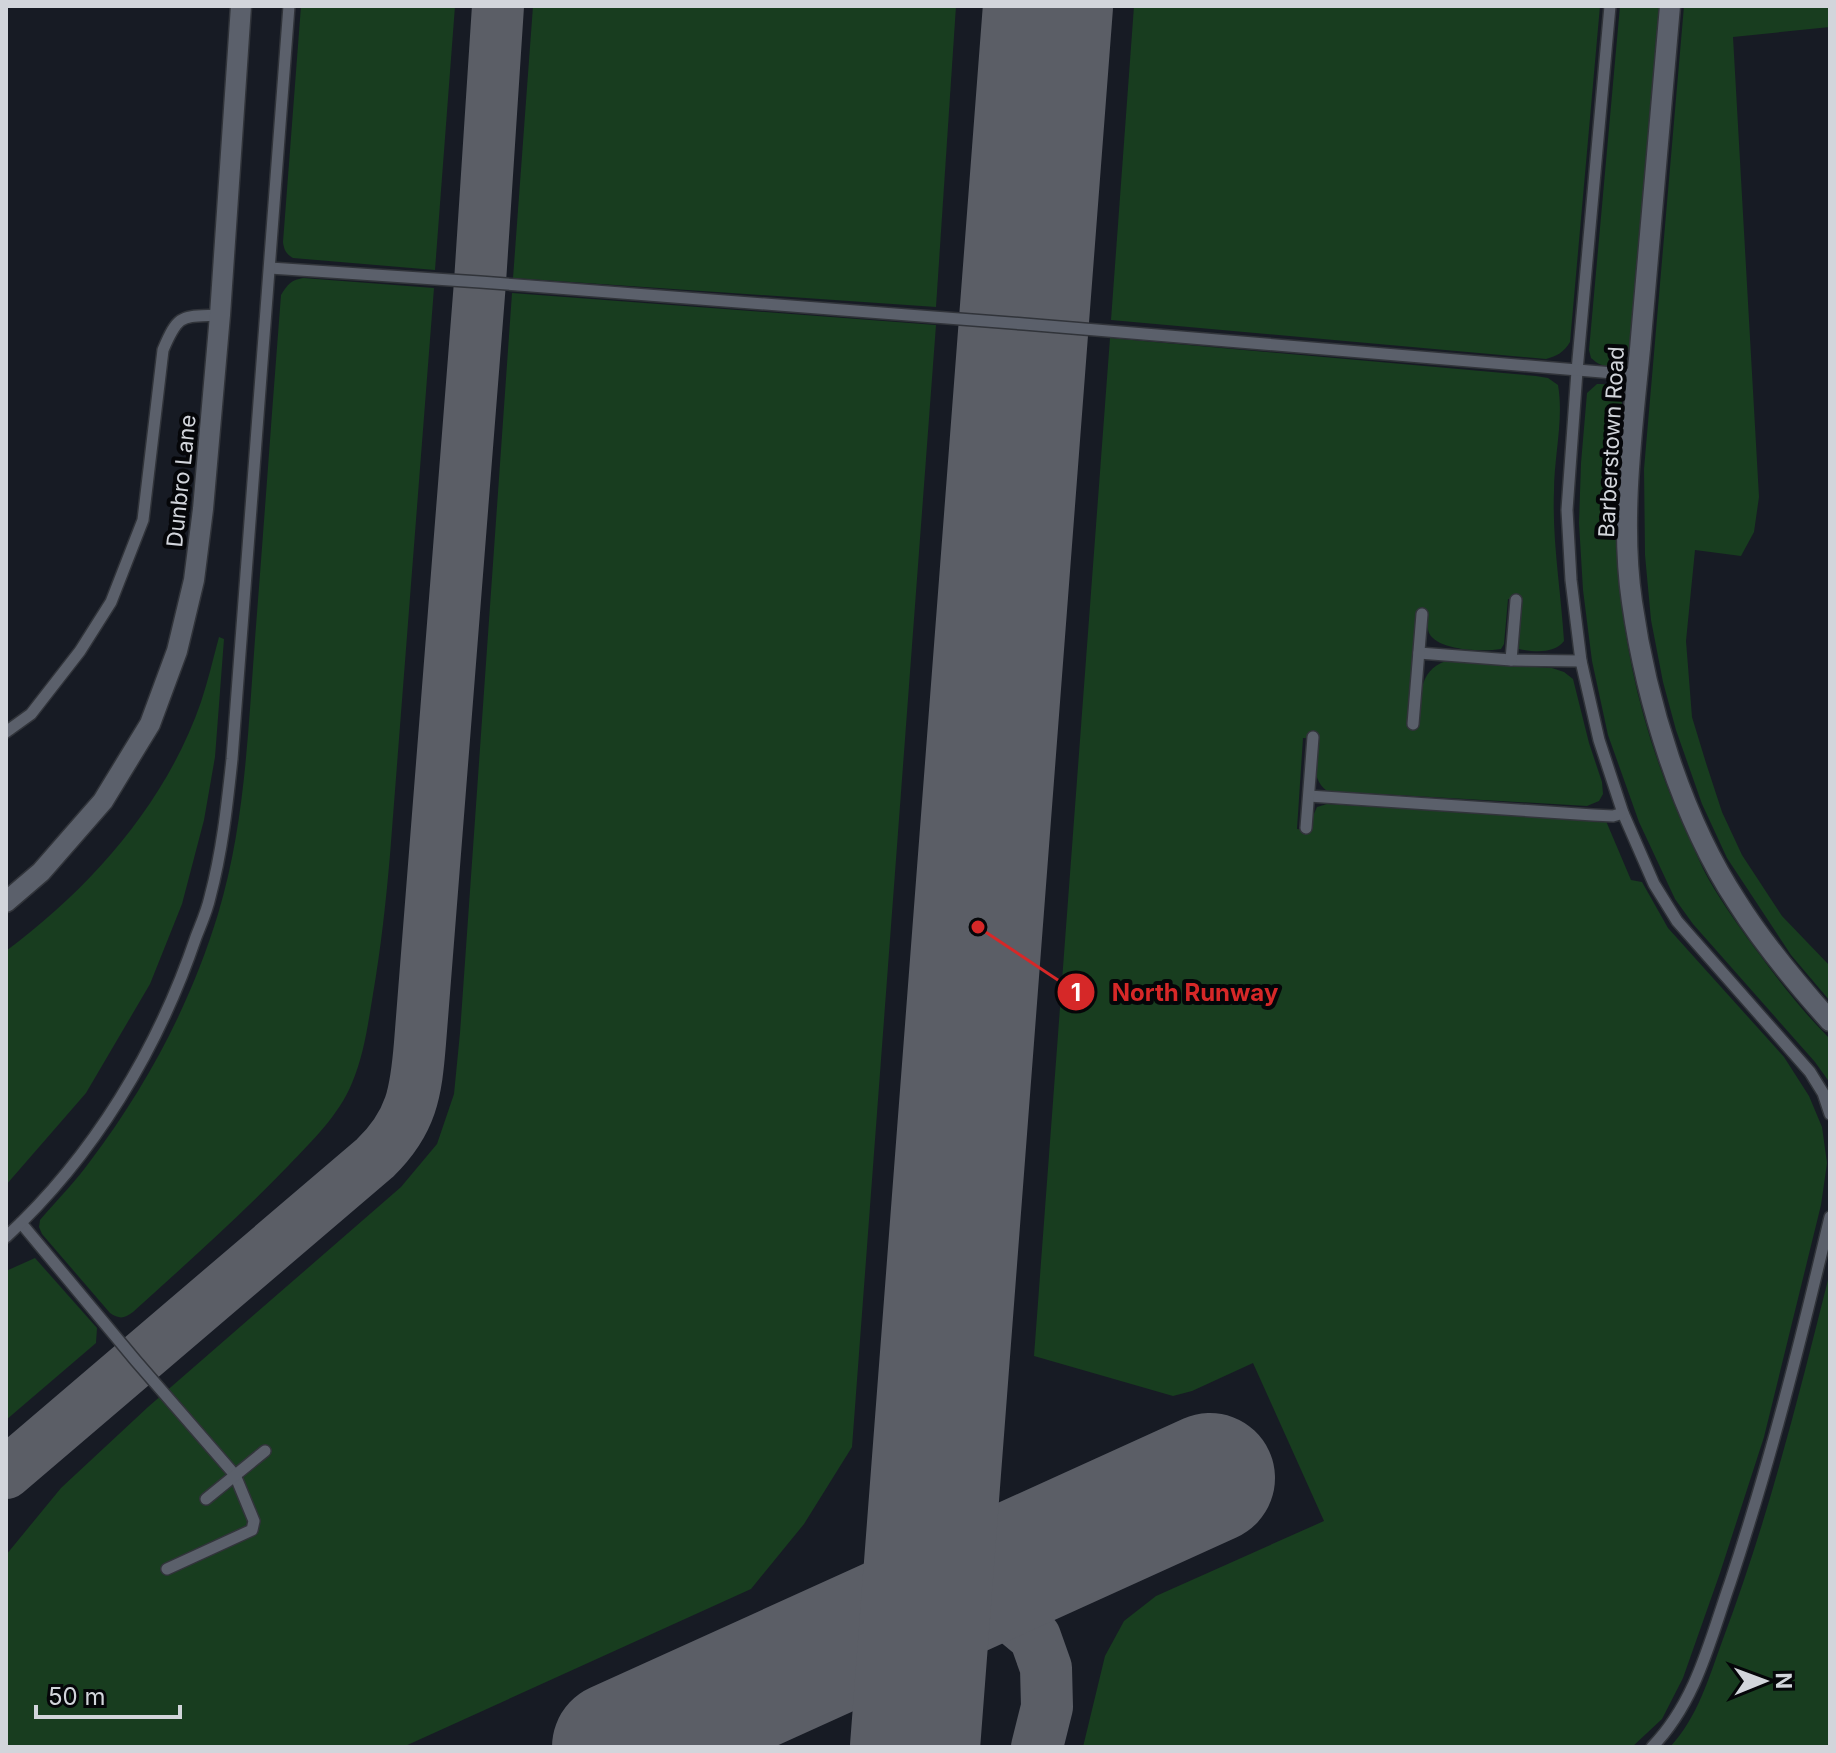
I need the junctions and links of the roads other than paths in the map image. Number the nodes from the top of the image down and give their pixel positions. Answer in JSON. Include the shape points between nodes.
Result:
{"nodes":[{"id":1,"x":241,"y":6,"type":"edge"},
{"id":2,"x":289,"y":6,"type":"edge"},
{"id":3,"x":1610,"y":6,"type":"edge"},
{"id":4,"x":1670,"y":6,"type":"edge"},
{"id":5,"x":270,"y":268,"type":"junction"},
{"id":6,"x":220,"y":315,"type":"junction"},
{"id":7,"x":1577,"y":371,"type":"junction"},
{"id":8,"x":1637,"y":375,"type":"junction"},
{"id":9,"x":1516,"y":600,"type":"dead end"},
{"id":10,"x":1422,"y":614,"type":"dead end"},
{"id":11,"x":1419,"y":653,"type":"junction"},
{"id":12,"x":1511,"y":660,"type":"junction"},
{"id":13,"x":1581,"y":661,"type":"junction"},
{"id":14,"x":1413,"y":724,"type":"dead end"},
{"id":15,"x":6,"y":732,"type":"edge"},
{"id":16,"x":1313,"y":737,"type":"dead end"},
{"id":17,"x":1309,"y":796,"type":"junction"},
{"id":18,"x":1623,"y":813,"type":"junction"},
{"id":19,"x":1306,"y":828,"type":"dead end"},
{"id":20,"x":6,"y":902,"type":"edge"},
{"id":21,"x":1830,"y":1021,"type":"edge"},
{"id":22,"x":1830,"y":1114,"type":"edge"},
{"id":23,"x":1830,"y":1217,"type":"edge"},
{"id":24,"x":21,"y":1223,"type":"junction"},
{"id":25,"x":6,"y":1237,"type":"edge"},
{"id":26,"x":265,"y":1451,"type":"dead end"},
{"id":27,"x":235,"y":1475,"type":"junction"},
{"id":28,"x":206,"y":1499,"type":"dead end"},
{"id":29,"x":167,"y":1569,"type":"dead end"},
{"id":30,"x":1652,"y":1747,"type":"edge"}],
"edges":[{"from":1,"to":6,"type":"main road","name":"Dunbro Lane"},
{"from":2,"to":5,"type":"lane"},
{"from":3,"to":7,"type":"lane"},
{"from":4,"to":8,"type":"main road","name":"Barberstown Road"},
{"from":5,"to":7,"type":"lane"},
{"from":5,"to":24,"type":"lane","via":[[231,772],[210,898],[151,1045],[113,1110]]},
{"from":6,"to":15,"type":"lane","via":[[185,317],[172,328],[163,350],[143,520],[111,602],[31,714]]},
{"from":6,"to":20,"type":"main road","name":"Dunbro Lane","via":[[200,538],[177,651],[150,724],[103,801],[41,872]]},
{"from":7,"to":8,"type":"lane"},
{"from":7,"to":13,"type":"lane","via":[[1567,510]]},
{"from":8,"to":21,"type":"main road","name":"Barberstown Road","via":[[1627,522],[1631,600],[1651,695],[1692,818],[1710,854],[1780,963]]},
{"from":9,"to":12,"type":"lane"},
{"from":10,"to":11,"type":"lane"},
{"from":11,"to":12,"type":"lane"},
{"from":11,"to":14,"type":"lane"},
{"from":12,"to":13,"type":"lane"},
{"from":13,"to":18,"type":"lane"},
{"from":16,"to":17,"type":"lane"},
{"from":17,"to":18,"type":"lane"},
{"from":17,"to":19,"type":"lane"},
{"from":18,"to":22,"type":"lane","via":[[1654,884],[1677,921],[1810,1072]]},
{"from":23,"to":30,"type":"lane","via":[[1752,1516],[1698,1678],[1680,1713]]},
{"from":24,"to":25,"type":"lane"},
{"from":24,"to":27,"type":"lane"},
{"from":26,"to":27,"type":"lane"},
{"from":27,"to":28,"type":"lane"},
{"from":27,"to":29,"type":"lane","via":[[254,1521],[252,1530]]}]}
